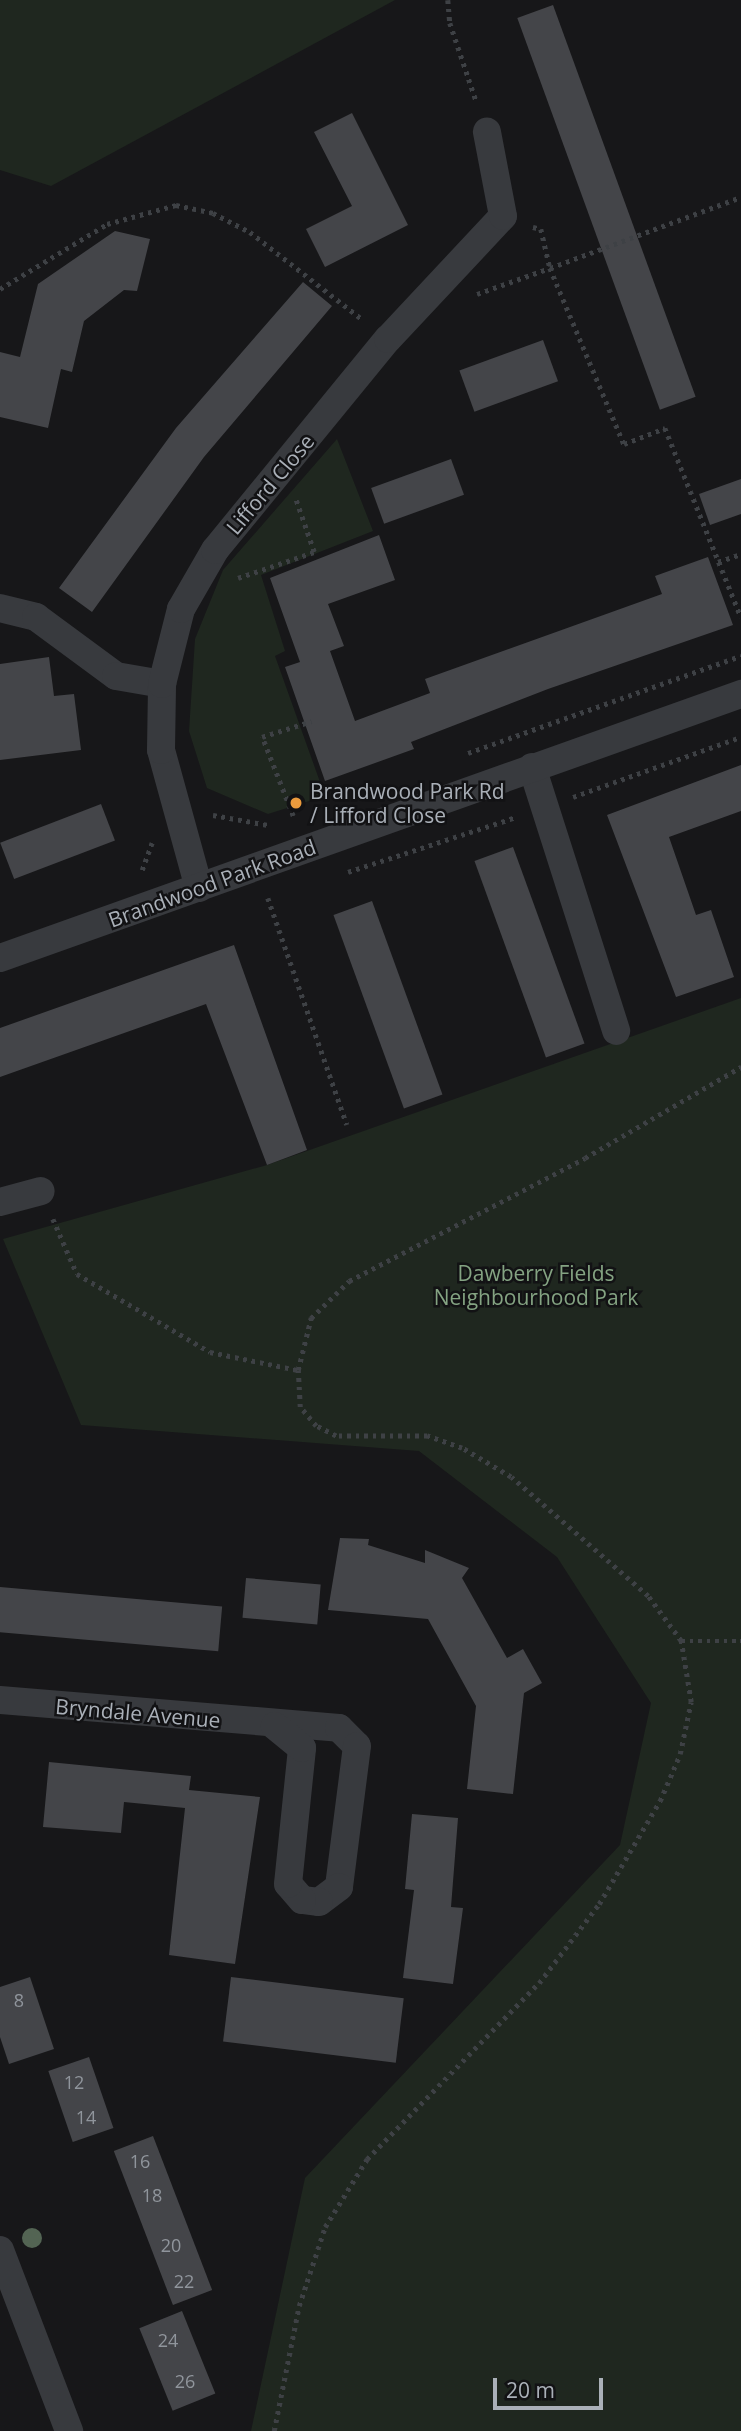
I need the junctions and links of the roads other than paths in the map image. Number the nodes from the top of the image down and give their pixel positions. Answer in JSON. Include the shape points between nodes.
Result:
{"nodes":[{"id":1,"x":486,"y":132,"type":"road end"},
{"id":2,"x":0,"y":608,"type":"edge"},
{"id":3,"x":162,"y":684,"type":"junction"},
{"id":4,"x":741,"y":694,"type":"edge"},
{"id":5,"x":532,"y":767,"type":"junction"},
{"id":6,"x":199,"y":888,"type":"junction"},
{"id":7,"x":0,"y":958,"type":"edge"},
{"id":8,"x":615,"y":1031,"type":"dead end"},
{"id":9,"x":41,"y":1191,"type":"road end"},
{"id":10,"x":0,"y":1202,"type":"edge"},
{"id":11,"x":0,"y":1700,"type":"edge"},
{"id":12,"x":275,"y":1726,"type":"junction"},
{"id":13,"x":0,"y":2250,"type":"edge"},
{"id":14,"x":69,"y":2431,"type":"edge"}],
"edges":[{"from":1,"to":3,"type":"street","name":"Lifford Close","via":[[503,216],[388,340],[215,550],[190,594]]},
{"from":2,"to":3,"type":"street","via":[[36,617],[116,676]]},
{"from":3,"to":6,"type":"street","name":"Lifford Close","via":[[161,750]]},
{"from":4,"to":5,"type":"street","name":"Brandwood Park Road"},
{"from":5,"to":6,"type":"street","name":"Brandwood Park Road"},
{"from":5,"to":8,"type":"street"},
{"from":6,"to":7,"type":"street","name":"Brandwood Park Road"},
{"from":9,"to":10,"type":"street"},
{"from":11,"to":12,"type":"street","name":"Bryndale Avenue"},
{"from":12,"to":12,"type":"street","name":"Bryndale Avenue","via":[[302,1748],[288,1884],[302,1900],[320,1902],[339,1887],[357,1746],[339,1728]]},
{"from":13,"to":14,"type":"street"}]}
